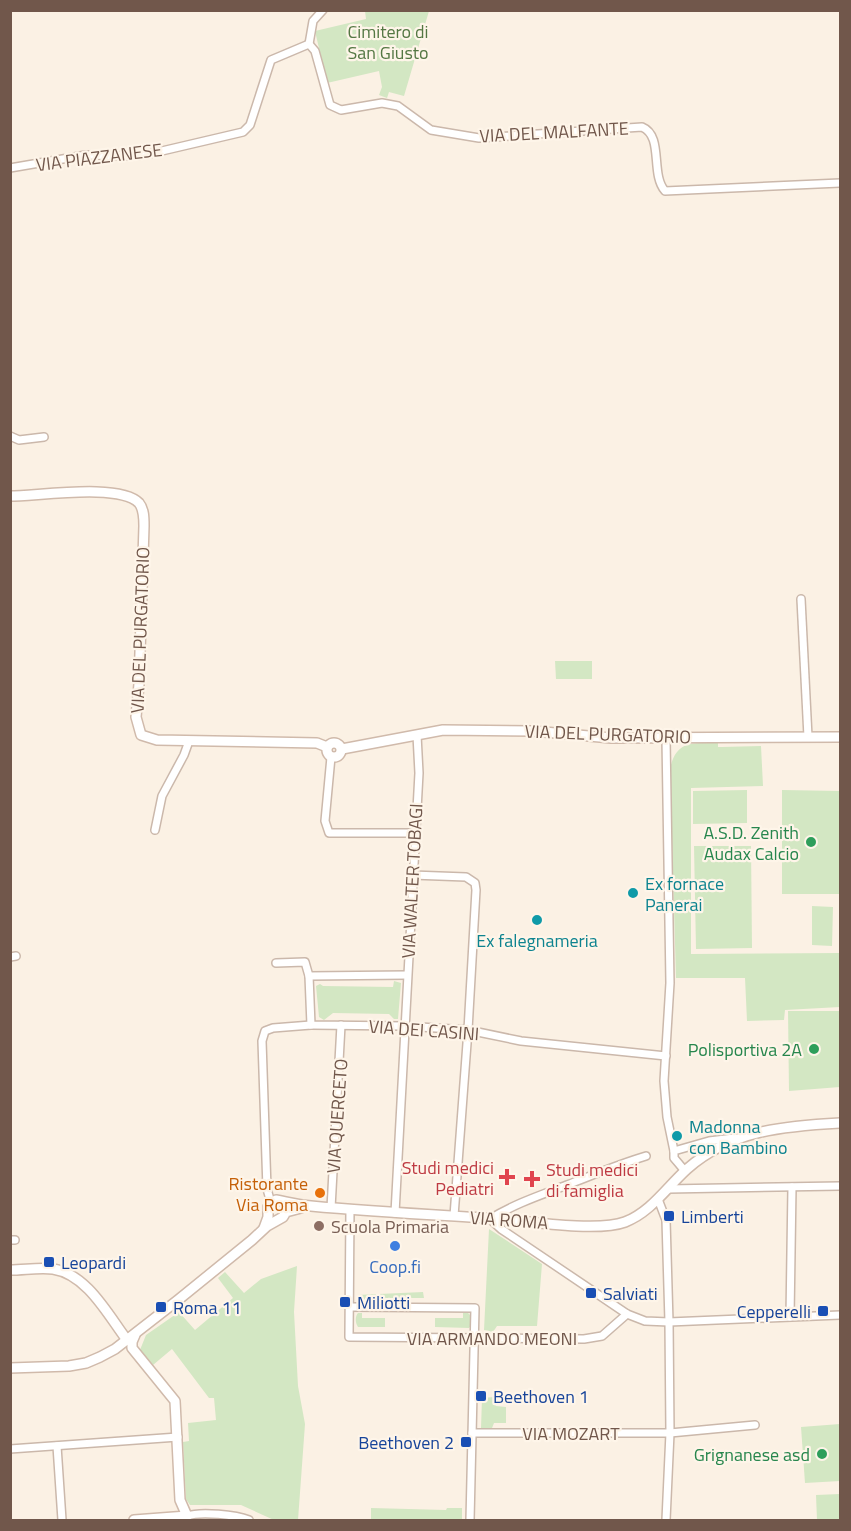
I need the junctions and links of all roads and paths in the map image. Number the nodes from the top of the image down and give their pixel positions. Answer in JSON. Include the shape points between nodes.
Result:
{"nodes":[{"id":1,"x":324,"y":10,"type":"edge"},
{"id":2,"x":309,"y":44,"type":"junction"},
{"id":3,"x":10,"y":168,"type":"edge"},
{"id":4,"x":840,"y":183,"type":"edge"},
{"id":5,"x":10,"y":436,"type":"edge"},
{"id":6,"x":44,"y":437,"type":"dead end"},
{"id":7,"x":10,"y":496,"type":"edge"},
{"id":8,"x":801,"y":599,"type":"dead end"},
{"id":9,"x":417,"y":735,"type":"junction"},
{"id":10,"x":808,"y":737,"type":"junction"},
{"id":11,"x":840,"y":737,"type":"edge"},
{"id":12,"x":666,"y":739,"type":"junction"},
{"id":13,"x":189,"y":741,"type":"junction"},
{"id":14,"x":329,"y":752,"type":"junction"},
{"id":15,"x":154,"y":830,"type":"dead end"},
{"id":16,"x":415,"y":833,"type":"junction"},
{"id":17,"x":412,"y":875,"type":"junction"},
{"id":18,"x":276,"y":963,"type":"dead end"},
{"id":19,"x":406,"y":975,"type":"junction"},
{"id":20,"x":309,"y":976,"type":"junction"},
{"id":21,"x":311,"y":1025,"type":"junction"},
{"id":22,"x":341,"y":1025,"type":"junction"},
{"id":23,"x":404,"y":1026,"type":"junction"},
{"id":24,"x":468,"y":1030,"type":"junction"},
{"id":25,"x":666,"y":1056,"type":"junction"},
{"id":26,"x":840,"y":1123,"type":"edge"},
{"id":27,"x":740,"y":1137,"type":"junction"},
{"id":28,"x":674,"y":1151,"type":"junction"},
{"id":29,"x":646,"y":1156,"type":"dead end"},
{"id":30,"x":685,"y":1171,"type":"junction"},
{"id":31,"x":840,"y":1186,"type":"edge"},
{"id":32,"x":792,"y":1187,"type":"junction"},
{"id":33,"x":668,"y":1189,"type":"junction"},
{"id":34,"x":658,"y":1200,"type":"junction"},
{"id":35,"x":271,"y":1203,"type":"junction"},
{"id":36,"x":285,"y":1207,"type":"junction"},
{"id":37,"x":331,"y":1208,"type":"junction"},
{"id":38,"x":350,"y":1209,"type":"junction"},
{"id":39,"x":395,"y":1213,"type":"junction"},
{"id":40,"x":268,"y":1214,"type":"junction"},
{"id":41,"x":454,"y":1216,"type":"junction"},
{"id":42,"x":278,"y":1219,"type":"junction"},
{"id":43,"x":490,"y":1219,"type":"junction"},
{"id":44,"x":264,"y":1228,"type":"junction"},
{"id":45,"x":10,"y":1270,"type":"edge"},
{"id":46,"x":350,"y":1307,"type":"junction"},
{"id":47,"x":627,"y":1314,"type":"junction"},
{"id":48,"x":840,"y":1315,"type":"edge"},
{"id":49,"x":790,"y":1317,"type":"junction"},
{"id":50,"x":669,"y":1323,"type":"junction"},
{"id":51,"x":475,"y":1338,"type":"junction"},
{"id":52,"x":129,"y":1344,"type":"junction"},
{"id":53,"x":10,"y":1368,"type":"edge"},
{"id":54,"x":755,"y":1425,"type":"dead end"},
{"id":55,"x":472,"y":1433,"type":"junction"},
{"id":56,"x":670,"y":1433,"type":"junction"},
{"id":57,"x":178,"y":1437,"type":"junction"},
{"id":58,"x":57,"y":1446,"type":"junction"},
{"id":59,"x":10,"y":1449,"type":"edge"},
{"id":60,"x":220,"y":1516,"type":"junction"},
{"id":61,"x":189,"y":1519,"type":"edge"},
{"id":62,"x":62,"y":1521,"type":"edge"},
{"id":63,"x":134,"y":1521,"type":"edge"},
{"id":64,"x":206,"y":1521,"type":"edge"},
{"id":65,"x":249,"y":1521,"type":"edge"},
{"id":66,"x":469,"y":1521,"type":"edge"},
{"id":67,"x":666,"y":1521,"type":"edge"}],
"edges":[{"from":1,"to":2,"type":"street","via":[[313,21]]},
{"from":2,"to":3,"type":"street","name":"VIA PIAZZANESE","via":[[271,60],[254,116],[243,132],[149,154],[86,155]]},
{"from":2,"to":4,"type":"street","name":"VIA DEL MALFANTE","via":[[315,51],[330,105],[341,110],[382,103],[399,106],[431,130],[479,138],[642,127],[654,138],[659,184],[665,191]]},
{"from":5,"to":6,"type":"street","via":[[19,440]]},
{"from":7,"to":13,"type":"street","name":"VIA DEL PURGATORIO","via":[[82,491],[138,501],[144,525],[137,727],[149,739]]},
{"from":8,"to":10,"type":"street"},
{"from":9,"to":12,"type":"street","name":"VIA DEL PURGATORIO","via":[[443,730],[503,730]]},
{"from":9,"to":14,"type":"street","name":"VIA DEL PURGATORIO","via":[[342,749],[333,742]]},
{"from":9,"to":16,"type":"street","name":"VIA WALTER TOBAGI"},
{"from":10,"to":11,"type":"street","name":"VIA DEL PURGATORIO"},
{"from":10,"to":12,"type":"street","name":"VIA DEL PURGATORIO"},
{"from":12,"to":25,"type":"street","via":[[670,982]]},
{"from":13,"to":14,"type":"street","name":"VIA DEL PURGATORIO","via":[[317,743]]},
{"from":13,"to":15,"type":"street","via":[[162,796]]},
{"from":14,"to":16,"type":"street","via":[[325,821],[329,833]]},
{"from":16,"to":17,"type":"street","name":"VIA WALTER TOBAGI"},
{"from":17,"to":19,"type":"street","name":"VIA WALTER TOBAGI"},
{"from":17,"to":24,"type":"street","via":[[466,877],[475,883]]},
{"from":18,"to":20,"type":"street","via":[[305,962]]},
{"from":19,"to":20,"type":"street"},
{"from":19,"to":23,"type":"street","name":"VIA WALTER TOBAGI"},
{"from":20,"to":21,"type":"street"},
{"from":21,"to":22,"type":"street","name":"VIA DEI CASINI"},
{"from":21,"to":35,"type":"street","name":"VIA DEI CASINI","via":[[273,1028],[265,1031],[262,1041],[267,1189]]},
{"from":22,"to":23,"type":"street","name":"VIA DEI CASINI"},
{"from":22,"to":37,"type":"street","name":"VIA QUERCETO"},
{"from":23,"to":24,"type":"street","name":"VIA DEI CASINI"},
{"from":23,"to":39,"type":"street","name":"VIA WALTER TOBAGI"},
{"from":24,"to":25,"type":"street","name":"VIA DEI CASINI","via":[[521,1041]]},
{"from":24,"to":41,"type":"street"},
{"from":25,"to":28,"type":"street","via":[[667,1118]]},
{"from":26,"to":27,"type":"street","name":"VIA ROMA","via":[[778,1127]]},
{"from":27,"to":28,"type":"street","name":"VIA ROMA"},
{"from":27,"to":30,"type":"street","name":"VIA ROMA","via":[[708,1153]]},
{"from":28,"to":30,"type":"street","via":[[674,1158]]},
{"from":29,"to":43,"type":"street"},
{"from":30,"to":33,"type":"street","name":"VIA ROMA"},
{"from":31,"to":32,"type":"street"},
{"from":32,"to":33,"type":"street"},
{"from":32,"to":49,"type":"street"},
{"from":33,"to":34,"type":"street","name":"VIA ROMA"},
{"from":34,"to":43,"type":"street","name":"VIA ROMA","via":[[638,1216],[614,1225]]},
{"from":34,"to":50,"type":"street","via":[[666,1220]]},
{"from":35,"to":36,"type":"street","name":"VIA ROMA","via":[[276,1200]]},
{"from":35,"to":40,"type":"street"},
{"from":36,"to":37,"type":"street","name":"VIA ROMA"},
{"from":36,"to":42,"type":"street","via":[[283,1217]]},
{"from":37,"to":38,"type":"street","name":"VIA ROMA"},
{"from":38,"to":39,"type":"street","name":"VIA ROMA"},
{"from":38,"to":46,"type":"street"},
{"from":39,"to":41,"type":"street","name":"VIA ROMA"},
{"from":40,"to":42,"type":"street"},
{"from":40,"to":44,"type":"street"},
{"from":41,"to":43,"type":"street","name":"VIA ROMA"},
{"from":42,"to":44,"type":"street"},
{"from":43,"to":47,"type":"street"},
{"from":44,"to":52,"type":"street","via":[[141,1329]]},
{"from":45,"to":52,"type":"street","via":[[53,1269],[71,1274],[87,1288]]},
{"from":46,"to":51,"type":"street","via":[[475,1308]]},
{"from":46,"to":51,"type":"street","name":"VIA ARMANDO MEONI","via":[[349,1337]]},
{"from":47,"to":50,"type":"street","via":[[645,1321]]},
{"from":47,"to":51,"type":"street","name":"VIA ARMANDO MEONI","via":[[602,1336],[584,1339]]},
{"from":48,"to":49,"type":"street"},
{"from":49,"to":50,"type":"street"},
{"from":50,"to":56,"type":"street"},
{"from":51,"to":55,"type":"street"},
{"from":52,"to":53,"type":"street","via":[[69,1366]]},
{"from":52,"to":57,"type":"street","via":[[175,1401]]},
{"from":54,"to":56,"type":"street","name":"VIA MOZART"},
{"from":55,"to":56,"type":"street","name":"VIA MOZART"},
{"from":55,"to":66,"type":"street"},
{"from":56,"to":67,"type":"street"},
{"from":57,"to":58,"type":"street"},
{"from":57,"to":61,"type":"street","via":[[180,1500]]},
{"from":58,"to":59,"type":"street"},
{"from":58,"to":62,"type":"street"},
{"from":60,"to":61,"type":"street","via":[[195,1514]]},
{"from":60,"to":64,"type":"street"},
{"from":60,"to":65,"type":"street"},
{"from":61,"to":63,"type":"street"}]}
